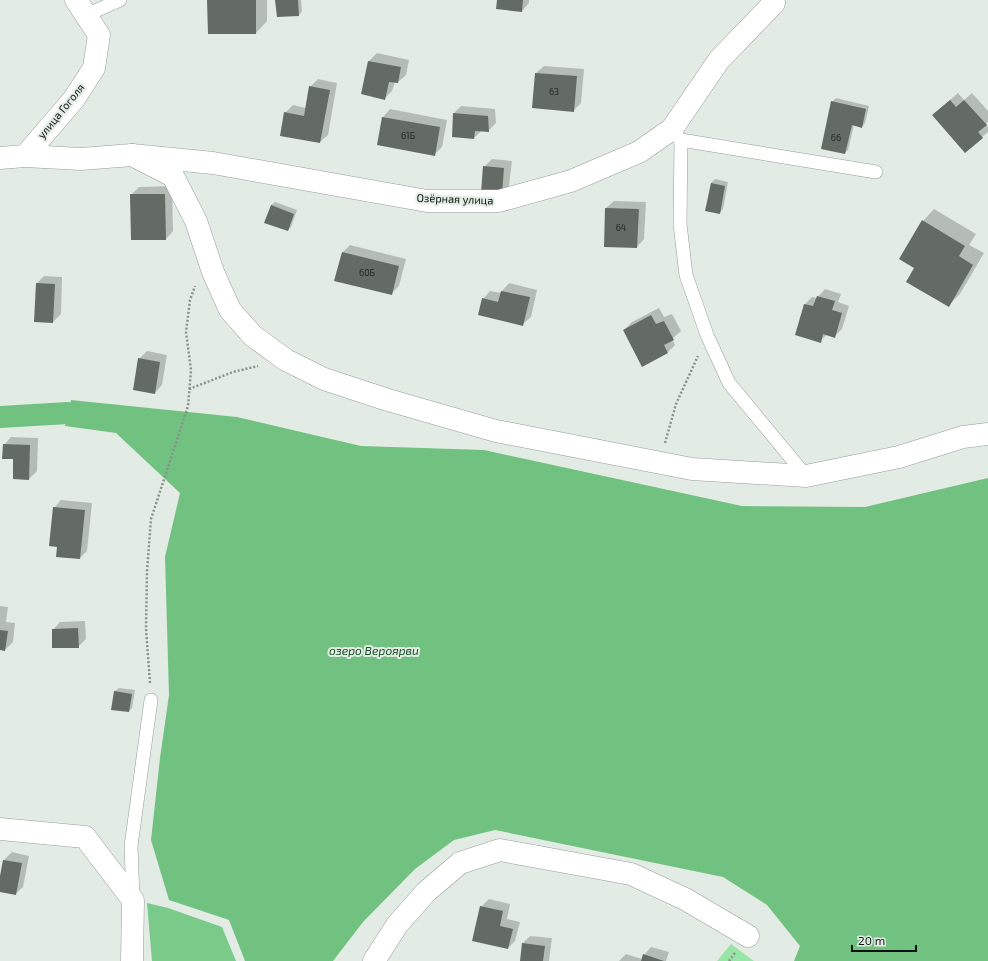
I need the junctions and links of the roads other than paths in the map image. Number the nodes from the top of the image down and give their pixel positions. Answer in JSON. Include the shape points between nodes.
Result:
{"nodes":[{"id":1,"x":120,"y":0,"type":"edge"},
{"id":2,"x":774,"y":1,"type":"edge"},
{"id":3,"x":81,"y":8,"type":"edge"},
{"id":4,"x":676,"y":135,"type":"junction"},
{"id":5,"x":132,"y":154,"type":"junction"},
{"id":6,"x":25,"y":156,"type":"junction"},
{"id":7,"x":0,"y":158,"type":"edge"},
{"id":8,"x":876,"y":172,"type":"dead end"},
{"id":9,"x":988,"y":434,"type":"edge"},
{"id":10,"x":806,"y":476,"type":"junction"},
{"id":11,"x":151,"y":700,"type":"road end"},
{"id":12,"x":0,"y":829,"type":"edge"},
{"id":13,"x":133,"y":900,"type":"junction"},
{"id":14,"x":748,"y":936,"type":"dead end"},
{"id":15,"x":132,"y":961,"type":"edge"},
{"id":16,"x":374,"y":961,"type":"edge"}],
"edges":[{"from":1,"to":3,"type":"lane"},
{"from":2,"to":4,"type":"street","name":"Озёрная улица","via":[[719,60]]},
{"from":3,"to":6,"type":"street","name":"улица Гоголя","via":[[99,35],[94,68],[74,99]]},
{"from":4,"to":5,"type":"street","name":"Озёрная улица","via":[[571,181],[499,201],[427,201],[212,163]]},
{"from":4,"to":8,"type":"lane"},
{"from":4,"to":10,"type":"lane","via":[[680,224],[686,275],[707,335],[729,383]]},
{"from":5,"to":6,"type":"street","name":"Озёрная улица","via":[[81,159]]},
{"from":5,"to":10,"type":"street","via":[[173,176],[196,221],[213,272],[230,310],[253,336],[286,360],[331,381],[496,431],[692,469]]},
{"from":6,"to":7,"type":"street","name":"Озёрная улица"},
{"from":9,"to":10,"type":"street","via":[[963,437],[899,457]]},
{"from":11,"to":13,"type":"lane","via":[[131,846]]},
{"from":12,"to":13,"type":"street","via":[[85,837]]},
{"from":13,"to":15,"type":"street"},
{"from":14,"to":16,"type":"street","via":[[685,900],[631,874],[500,850],[460,863],[426,892],[397,925]]}]}
